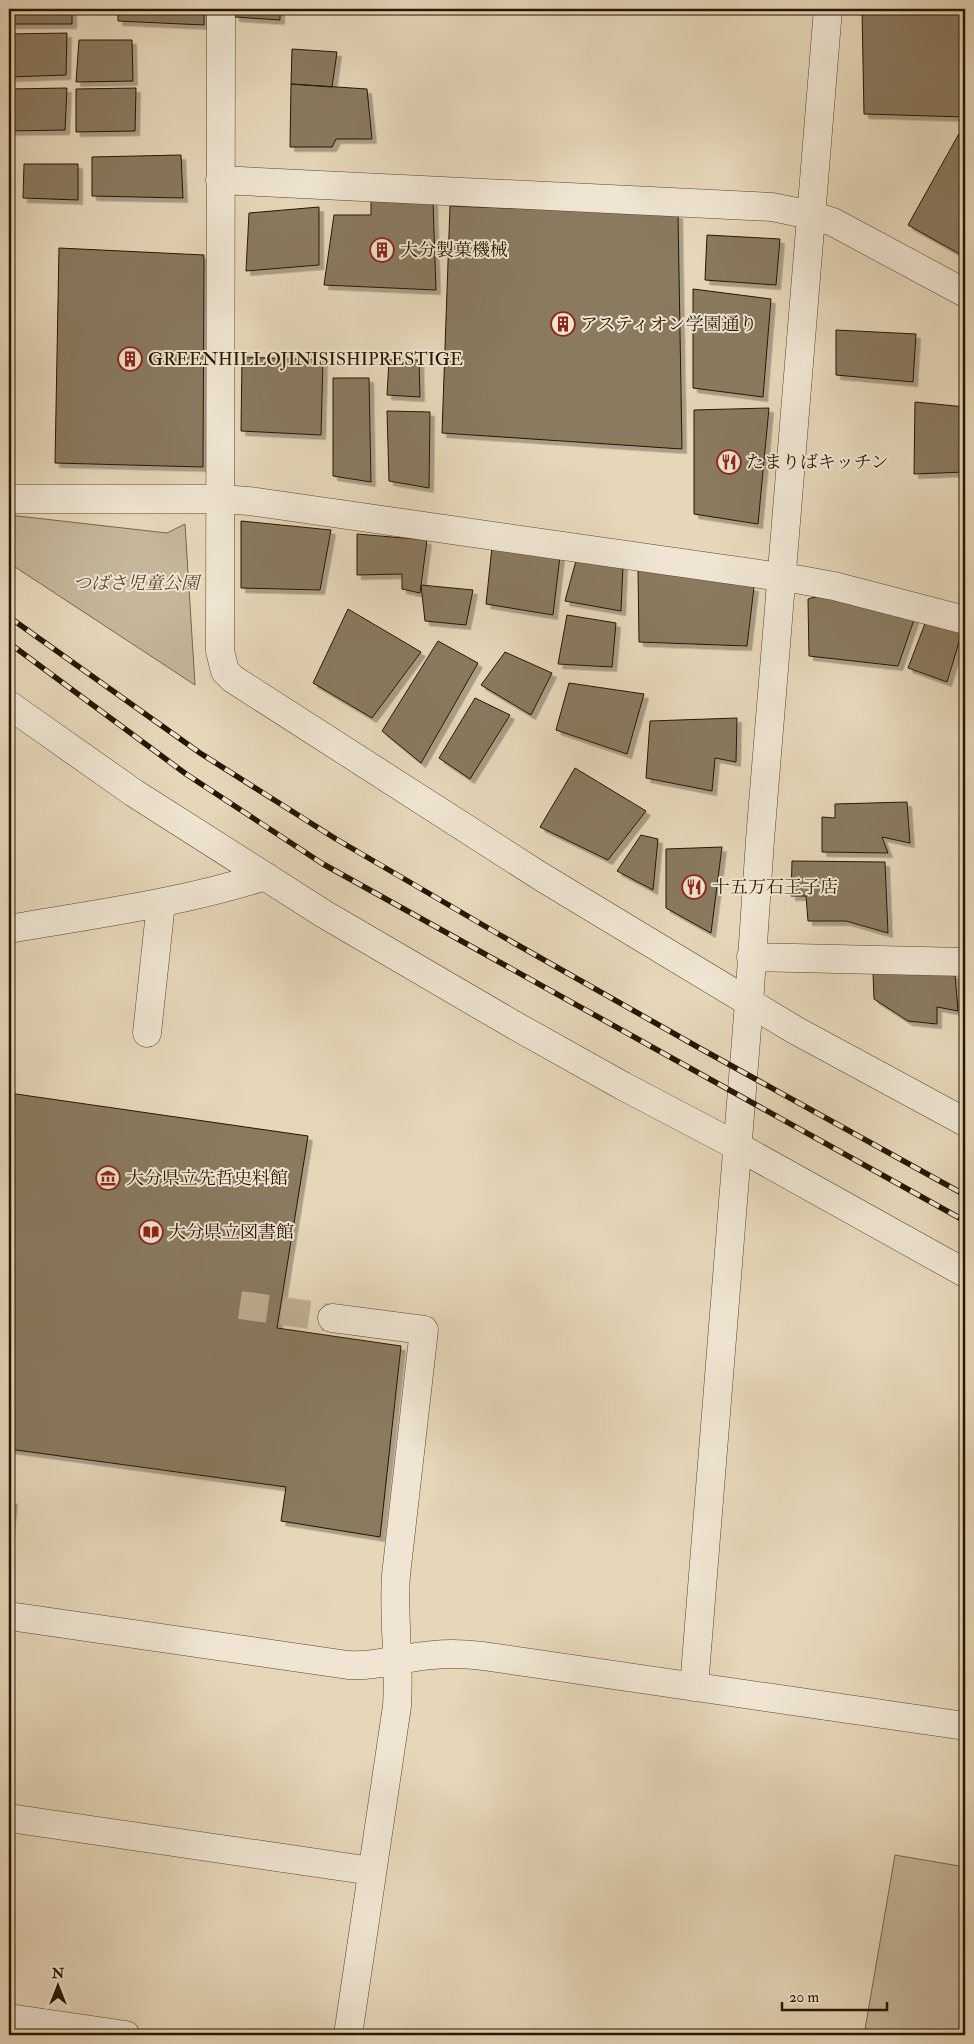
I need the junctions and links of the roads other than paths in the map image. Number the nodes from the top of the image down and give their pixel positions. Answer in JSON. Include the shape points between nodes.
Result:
{"nodes":[{"id":1,"x":221,"y":9,"type":"edge"},
{"id":2,"x":828,"y":9,"type":"edge"},
{"id":3,"x":220,"y":180,"type":"junction"},
{"id":4,"x":811,"y":215,"type":"junction"},
{"id":5,"x":965,"y":293,"type":"edge"},
{"id":6,"x":9,"y":499,"type":"edge"},
{"id":7,"x":220,"y":499,"type":"junction"},
{"id":8,"x":781,"y":578,"type":"junction"},
{"id":9,"x":965,"y":620,"type":"edge"},
{"id":10,"x":9,"y":705,"type":"edge"},
{"id":11,"x":265,"y":876,"type":"junction"},
{"id":12,"x":161,"y":903,"type":"junction"},
{"id":13,"x":9,"y":929,"type":"edge"},
{"id":14,"x":752,"y":957,"type":"junction"},
{"id":15,"x":965,"y":962,"type":"edge"},
{"id":16,"x":749,"y":1003,"type":"junction"},
{"id":17,"x":147,"y":1033,"type":"dead end"},
{"id":18,"x":965,"y":1122,"type":"edge"},
{"id":19,"x":737,"y":1146,"type":"junction"},
{"id":20,"x":965,"y":1273,"type":"edge"},
{"id":21,"x":332,"y":1318,"type":"tunnel mouth"},
{"id":22,"x":9,"y":1616,"type":"edge"},
{"id":23,"x":398,"y":1661,"type":"junction"},
{"id":24,"x":694,"y":1687,"type":"junction"},
{"id":25,"x":965,"y":1726,"type":"edge"},
{"id":26,"x":9,"y":1818,"type":"edge"},
{"id":27,"x":372,"y":1871,"type":"junction"},
{"id":28,"x":9,"y":2018,"type":"edge"},
{"id":29,"x":126,"y":2035,"type":"edge"},
{"id":30,"x":348,"y":2035,"type":"edge"}],
"edges":[{"from":1,"to":3,"type":"street"},
{"from":2,"to":4,"type":"street"},
{"from":3,"to":4,"type":"street","via":[[772,207]]},
{"from":3,"to":7,"type":"street"},
{"from":4,"to":5,"type":"street","via":[[853,232]]},
{"from":4,"to":8,"type":"street"},
{"from":6,"to":7,"type":"street"},
{"from":7,"to":8,"type":"street"},
{"from":7,"to":16,"type":"street","via":[[220,652],[225,671],[233,679],[540,876]]},
{"from":8,"to":9,"type":"street","via":[[834,586]]},
{"from":8,"to":14,"type":"street"},
{"from":10,"to":11,"type":"street","via":[[134,793]]},
{"from":11,"to":12,"type":"street","via":[[227,889]]},
{"from":11,"to":19,"type":"street","via":[[514,1025]]},
{"from":12,"to":13,"type":"street"},
{"from":12,"to":17,"type":"street"},
{"from":14,"to":15,"type":"street"},
{"from":14,"to":16,"type":"street"},
{"from":16,"to":18,"type":"street"},
{"from":16,"to":19,"type":"street"},
{"from":19,"to":20,"type":"street"},
{"from":19,"to":24,"type":"street"},
{"from":21,"to":23,"type":"street","via":[[424,1330],[396,1575],[394,1605]]},
{"from":22,"to":23,"type":"street","via":[[348,1665]]},
{"from":23,"to":24,"type":"street","via":[[457,1653]]},
{"from":23,"to":27,"type":"street","via":[[397,1706]]},
{"from":24,"to":25,"type":"street"},
{"from":26,"to":27,"type":"street"},
{"from":27,"to":30,"type":"street"},
{"from":28,"to":29,"type":"street"}]}
